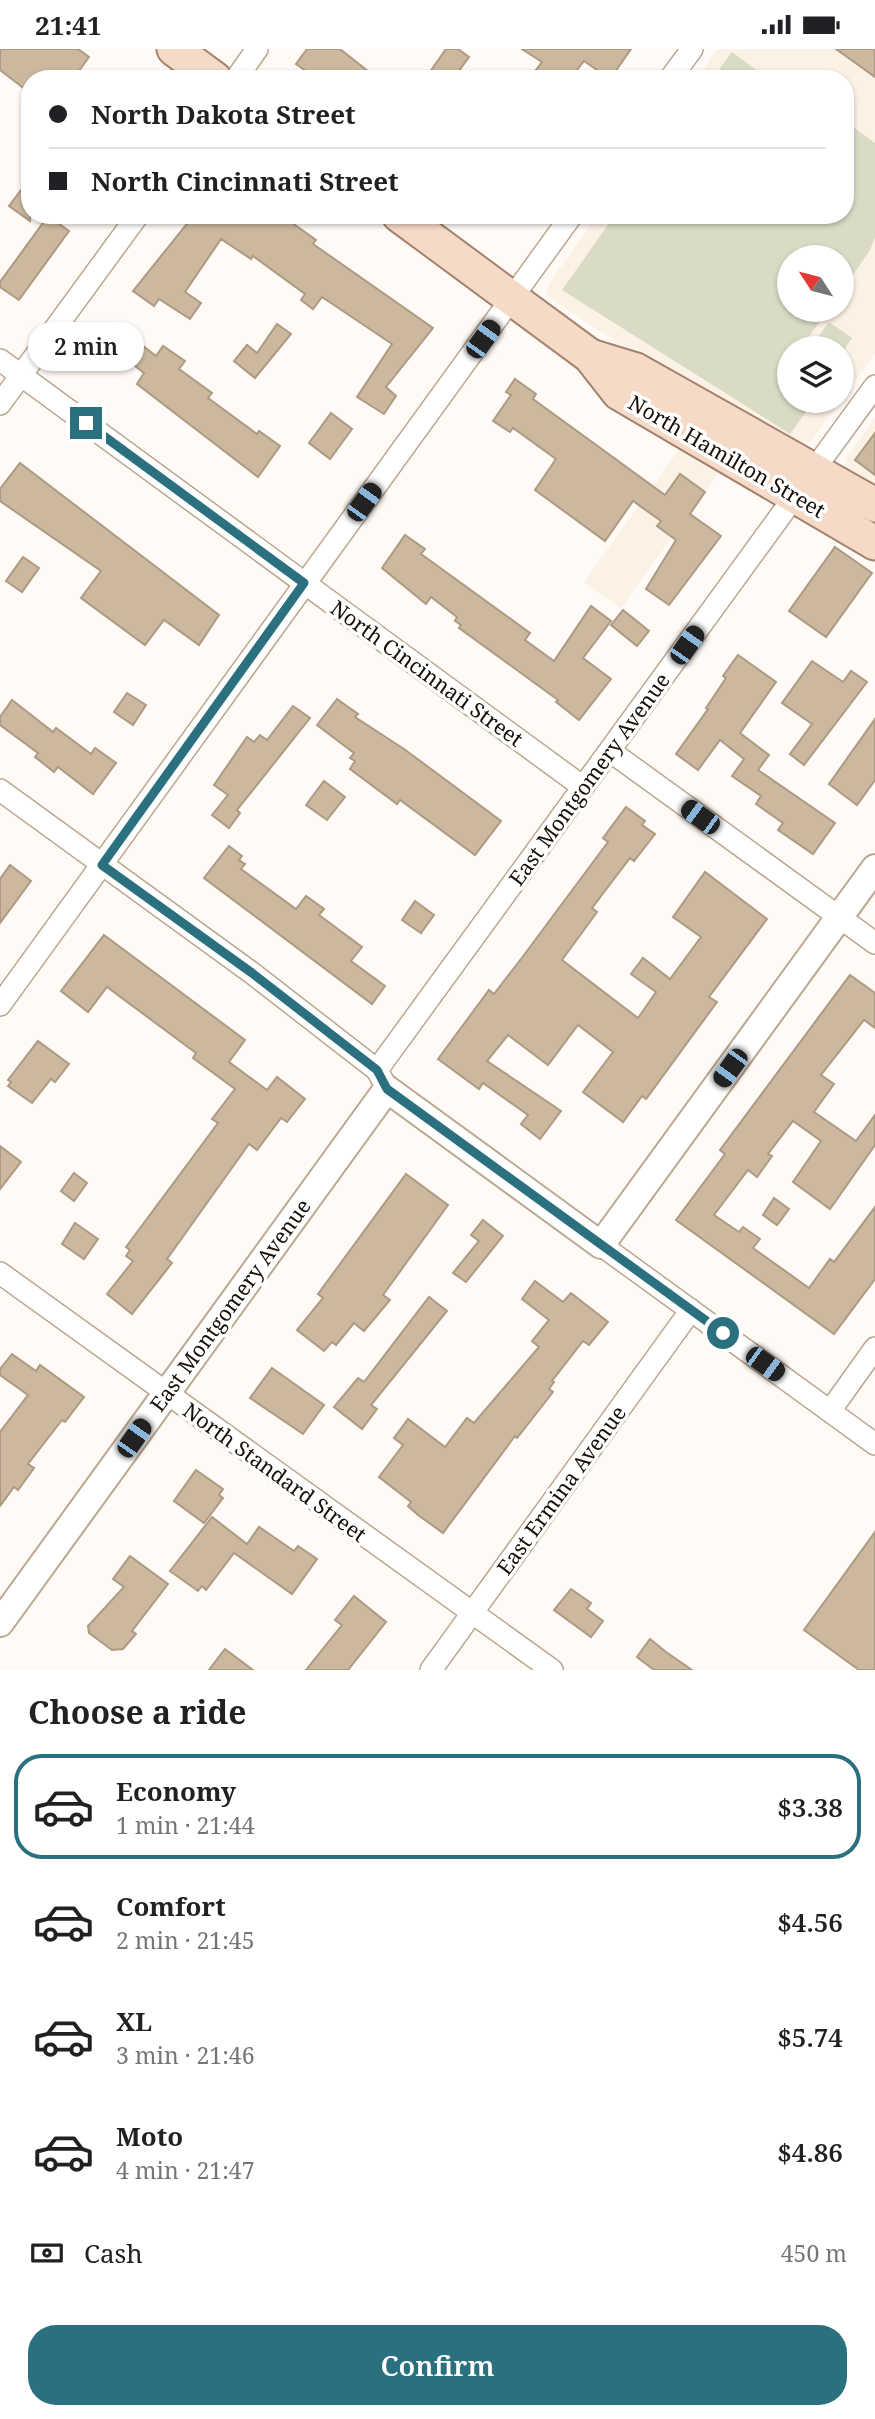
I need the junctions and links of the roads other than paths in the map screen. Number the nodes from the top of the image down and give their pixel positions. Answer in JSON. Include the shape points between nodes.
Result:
{"nodes":[{"id":1,"x":174,"y":49,"type":"edge"},
{"id":2,"x":257,"y":49,"type":"edge"},
{"id":3,"x":692,"y":49,"type":"edge"},
{"id":4,"x":203,"y":70,"type":"edge"},
{"id":5,"x":242,"y":70,"type":"edge"},
{"id":6,"x":677,"y":70,"type":"edge"},
{"id":7,"x":131,"y":224,"type":"edge"},
{"id":8,"x":412,"y":224,"type":"edge"},
{"id":9,"x":566,"y":224,"type":"edge"},
{"id":10,"x":512,"y":299,"type":"junction"},
{"id":11,"x":590,"y":356,"type":"junction"},
{"id":12,"x":0,"y":360,"type":"edge"},
{"id":13,"x":21,"y":375,"type":"junction"},
{"id":14,"x":875,"y":386,"type":"edge"},
{"id":15,"x":0,"y":404,"type":"edge"},
{"id":16,"x":813,"y":469,"type":"junction"},
{"id":17,"x":794,"y":496,"type":"junction"},
{"id":18,"x":875,"y":505,"type":"edge"},
{"id":19,"x":875,"y":543,"type":"edge"},
{"id":20,"x":304,"y":583,"type":"junction"},
{"id":21,"x":610,"y":751,"type":"junction"},
{"id":22,"x":583,"y":787,"type":"junction"},
{"id":23,"x":0,"y":790,"type":"edge"},
{"id":24,"x":102,"y":865,"type":"junction"},
{"id":25,"x":875,"y":868,"type":"edge"},
{"id":26,"x":839,"y":918,"type":"junction"},
{"id":27,"x":875,"y":943,"type":"edge"},
{"id":28,"x":0,"y":1006,"type":"edge"},
{"id":29,"x":382,"y":1079,"type":"junction"},
{"id":30,"x":601,"y":1245,"type":"junction"},
{"id":31,"x":0,"y":1273,"type":"edge"},
{"id":32,"x":691,"y":1310,"type":"junction"},
{"id":33,"x":875,"y":1348,"type":"edge"},
{"id":34,"x":166,"y":1394,"type":"junction"},
{"id":35,"x":830,"y":1411,"type":"junction"},
{"id":36,"x":875,"y":1444,"type":"edge"},
{"id":37,"x":472,"y":1613,"type":"junction"},
{"id":38,"x":0,"y":1623,"type":"edge"},
{"id":39,"x":431,"y":1670,"type":"edge"},
{"id":40,"x":552,"y":1670,"type":"edge"}],
"edges":[{"from":1,"to":4,"type":"main road"},
{"from":2,"to":5,"type":"street"},
{"from":3,"to":6,"type":"street"},
{"from":7,"to":13,"type":"street"},
{"from":8,"to":10,"type":"main road","name":"North Hamilton Street"},
{"from":9,"to":10,"type":"street"},
{"from":10,"to":11,"type":"main road","name":"North Hamilton Street"},
{"from":10,"to":20,"type":"street"},
{"from":11,"to":16,"type":"main road","name":"North Hamilton Street","via":[[636,370]]},
{"from":11,"to":17,"type":"main road","name":"North Hamilton Street","via":[[619,393]]},
{"from":12,"to":13,"type":"street","name":"North Cincinnati Street"},
{"from":13,"to":15,"type":"street"},
{"from":13,"to":20,"type":"street","name":"North Cincinnati Street"},
{"from":14,"to":16,"type":"street","name":"East Montgomery Avenue"},
{"from":16,"to":17,"type":"street","name":"East Montgomery Avenue"},
{"from":16,"to":18,"type":"main road","name":"North Hamilton Street"},
{"from":17,"to":19,"type":"main road","name":"North Hamilton Street"},
{"from":17,"to":21,"type":"street","name":"East Montgomery Avenue"},
{"from":20,"to":22,"type":"street","name":"North Cincinnati Street"},
{"from":20,"to":24,"type":"street"},
{"from":21,"to":22,"type":"street","name":"East Montgomery Avenue"},
{"from":21,"to":26,"type":"street"},
{"from":22,"to":29,"type":"street","name":"East Montgomery Avenue"},
{"from":23,"to":24,"type":"street"},
{"from":24,"to":28,"type":"street"},
{"from":24,"to":29,"type":"street","via":[[252,973]]},
{"from":25,"to":26,"type":"street"},
{"from":26,"to":27,"type":"street"},
{"from":26,"to":30,"type":"street"},
{"from":29,"to":30,"type":"street"},
{"from":29,"to":34,"type":"street","name":"East Montgomery Avenue"},
{"from":30,"to":32,"type":"street"},
{"from":31,"to":34,"type":"street","name":"North Standard Street"},
{"from":32,"to":35,"type":"street"},
{"from":32,"to":37,"type":"street","name":"East Ermina Avenue"},
{"from":33,"to":35,"type":"street"},
{"from":34,"to":37,"type":"street","name":"North Standard Street"},
{"from":34,"to":38,"type":"street","name":"East Montgomery Avenue"},
{"from":35,"to":36,"type":"street"},
{"from":37,"to":39,"type":"street","name":"East Ermina Avenue"},
{"from":37,"to":40,"type":"street","name":"North Standard Street"}]}
